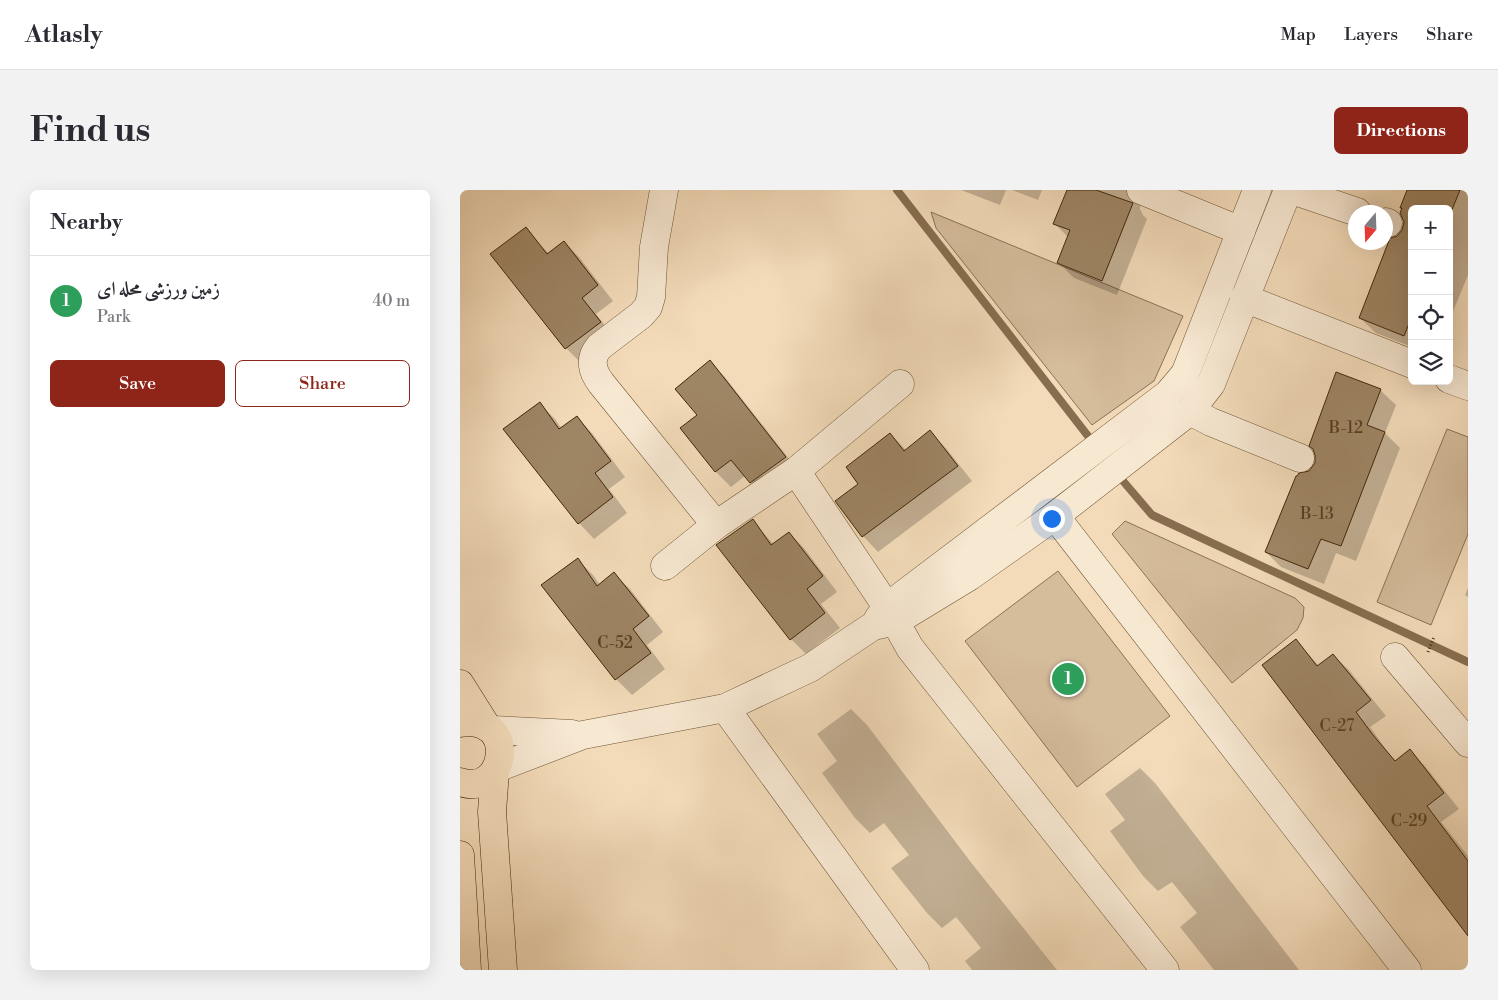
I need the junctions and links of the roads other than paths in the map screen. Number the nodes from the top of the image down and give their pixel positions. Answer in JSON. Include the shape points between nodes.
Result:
{"nodes":[{"id":1,"x":664,"y":190,"type":"edge"},
{"id":2,"x":1141,"y":190,"type":"edge"},
{"id":3,"x":1257,"y":190,"type":"edge"},
{"id":4,"x":1290,"y":190,"type":"edge"},
{"id":5,"x":1348,"y":209,"type":"edge"},
{"id":6,"x":1241,"y":231,"type":"junction"},
{"id":7,"x":1244,"y":298,"type":"junction"},
{"id":8,"x":1408,"y":362,"type":"edge"},
{"id":9,"x":1453,"y":380,"type":"edge"},
{"id":10,"x":900,"y":384,"type":"dead end"},
{"id":11,"x":1468,"y":386,"type":"edge"},
{"id":12,"x":1190,"y":411,"type":"junction"},
{"id":13,"x":1300,"y":458,"type":"dead end"},
{"id":14,"x":796,"y":471,"type":"junction"},
{"id":15,"x":1055,"y":516,"type":"junction"},
{"id":16,"x":716,"y":525,"type":"junction"},
{"id":17,"x":665,"y":566,"type":"dead end"},
{"id":18,"x":885,"y":618,"type":"junction"},
{"id":19,"x":1395,"y":657,"type":"dead end"},
{"id":20,"x":460,"y":684,"type":"edge"},
{"id":21,"x":725,"y":708,"type":"junction"},
{"id":22,"x":460,"y":723,"type":"edge"},
{"id":23,"x":490,"y":729,"type":"junction"},
{"id":24,"x":584,"y":735,"type":"junction"},
{"id":25,"x":1468,"y":743,"type":"edge"},
{"id":26,"x":496,"y":769,"type":"junction"},
{"id":27,"x":460,"y":782,"type":"edge"},
{"id":28,"x":460,"y":855,"type":"edge"},
{"id":29,"x":467,"y":970,"type":"edge"},
{"id":30,"x":502,"y":970,"type":"edge"},
{"id":31,"x":915,"y":970,"type":"edge"},
{"id":32,"x":1165,"y":970,"type":"edge"},
{"id":33,"x":1407,"y":970,"type":"edge"}],
"edges":[{"from":1,"to":16,"type":"street","via":[[648,307],[599,347],[594,353],[593,368],[601,383]]},
{"from":2,"to":6,"type":"street"},
{"from":3,"to":6,"type":"street"},
{"from":4,"to":5,"type":"street"},
{"from":4,"to":7,"type":"street"},
{"from":6,"to":18,"type":"street","via":[[1185,374],[1168,394]]},
{"from":7,"to":8,"type":"street"},
{"from":7,"to":12,"type":"street","via":[[1211,384]]},
{"from":9,"to":11,"type":"street"},
{"from":10,"to":14,"type":"street"},
{"from":12,"to":13,"type":"street"},
{"from":12,"to":15,"type":"street"},
{"from":14,"to":16,"type":"street"},
{"from":14,"to":18,"type":"street"},
{"from":15,"to":18,"type":"street","via":[[970,576]]},
{"from":15,"to":33,"type":"street"},
{"from":16,"to":17,"type":"street"},
{"from":18,"to":21,"type":"street","via":[[810,668]]},
{"from":18,"to":32,"type":"street"},
{"from":19,"to":25,"type":"street"},
{"from":20,"to":23,"type":"main road"},
{"from":21,"to":24,"type":"street"},
{"from":21,"to":31,"type":"street"},
{"from":22,"to":23,"type":"main road","via":[[470,722]]},
{"from":23,"to":24,"type":"street"},
{"from":23,"to":26,"type":"main road","via":[[500,746],[501,756]]},
{"from":24,"to":26,"type":"street"},
{"from":26,"to":27,"type":"main road","via":[[474,784]]},
{"from":26,"to":30,"type":"main road","via":[[492,812]]},
{"from":28,"to":29,"type":"main road"}]}
